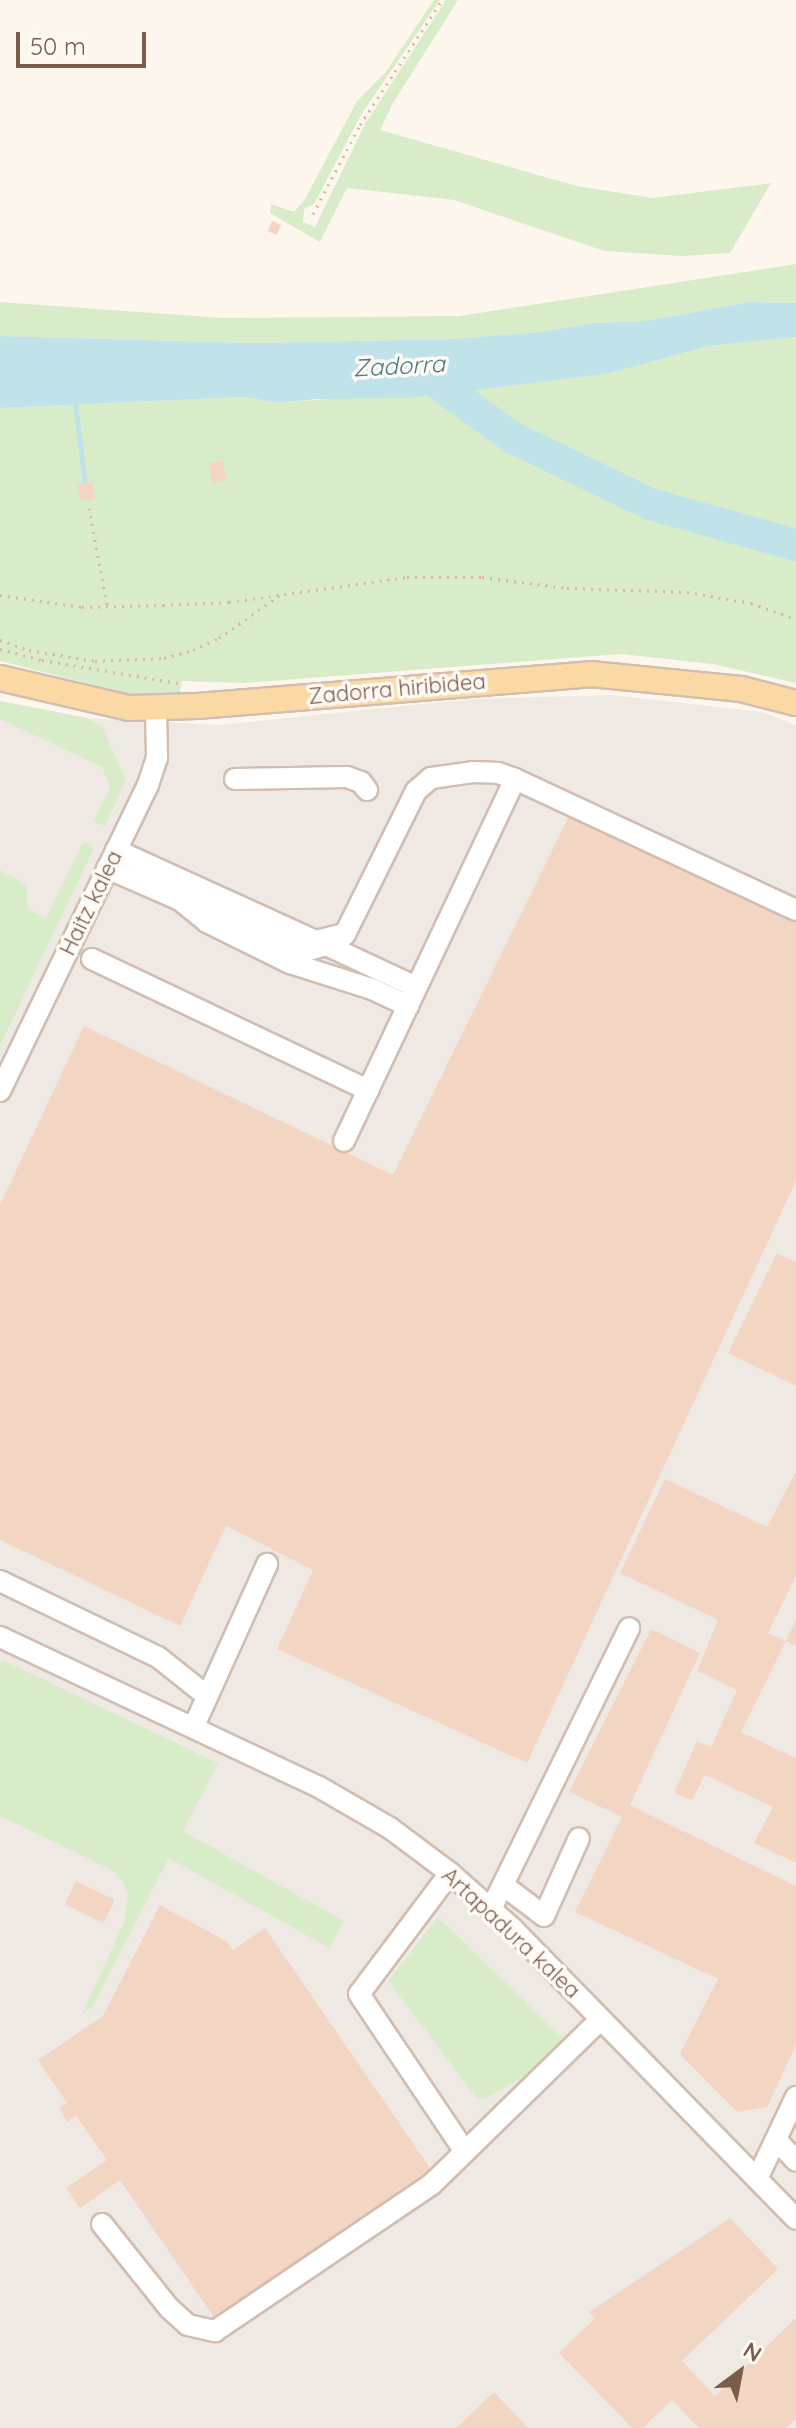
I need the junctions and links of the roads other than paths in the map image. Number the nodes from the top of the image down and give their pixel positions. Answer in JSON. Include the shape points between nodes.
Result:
{"nodes":[{"id":1,"x":0,"y":678,"type":"edge"},
{"id":2,"x":796,"y":703,"type":"edge"},
{"id":3,"x":156,"y":709,"type":"junction"},
{"id":4,"x":235,"y":779,"type":"dead end"},
{"id":5,"x":515,"y":779,"type":"junction"},
{"id":6,"x":367,"y":790,"type":"dead end"},
{"id":7,"x":112,"y":859,"type":"junction"},
{"id":8,"x":180,"y":900,"type":"junction"},
{"id":9,"x":796,"y":910,"type":"edge"},
{"id":10,"x":330,"y":940,"type":"junction"},
{"id":11,"x":92,"y":959,"type":"dead end"},
{"id":12,"x":351,"y":982,"type":"junction"},
{"id":13,"x":412,"y":997,"type":"junction"},
{"id":14,"x":2,"y":1080,"type":"edge"},
{"id":15,"x":368,"y":1090,"type":"junction"},
{"id":16,"x":344,"y":1141,"type":"dead end"},
{"id":17,"x":267,"y":1564,"type":"dead end"},
{"id":18,"x":0,"y":1581,"type":"edge"},
{"id":19,"x":629,"y":1628,"type":"dead end"},
{"id":20,"x":0,"y":1637,"type":"edge"},
{"id":21,"x":207,"y":1696,"type":"junction"},
{"id":22,"x":194,"y":1726,"type":"junction"},
{"id":23,"x":579,"y":1838,"type":"dead end"},
{"id":24,"x":450,"y":1873,"type":"junction"},
{"id":25,"x":503,"y":1885,"type":"junction"},
{"id":26,"x":491,"y":1909,"type":"junction"},
{"id":27,"x":601,"y":2019,"type":"junction"},
{"id":28,"x":796,"y":2097,"type":"edge"},
{"id":29,"x":776,"y":2140,"type":"junction"},
{"id":30,"x":465,"y":2152,"type":"junction"},
{"id":31,"x":796,"y":2161,"type":"edge"},
{"id":32,"x":757,"y":2179,"type":"junction"},
{"id":33,"x":796,"y":2219,"type":"edge"},
{"id":34,"x":102,"y":2224,"type":"dead end"}],
"edges":[{"from":1,"to":3,"type":"main road","name":"Zadorra hiribidea","via":[[106,704]]},
{"from":2,"to":3,"type":"main road","name":"Zadorra hiribidea","via":[[741,689],[591,674]]},
{"from":3,"to":7,"type":"street","name":"Haitz kalea","via":[[157,758]]},
{"from":4,"to":6,"type":"street","via":[[347,777]]},
{"from":5,"to":9,"type":"street"},
{"from":5,"to":10,"type":"street","via":[[498,773],[445,774],[416,791]]},
{"from":5,"to":13,"type":"street"},
{"from":7,"to":8,"type":"street"},
{"from":7,"to":10,"type":"street"},
{"from":7,"to":14,"type":"street","name":"Haitz kalea"},
{"from":8,"to":10,"type":"street","via":[[217,907],[309,950]]},
{"from":8,"to":12,"type":"street","via":[[207,922],[290,963]]},
{"from":10,"to":12,"type":"street","via":[[323,954],[333,970]]},
{"from":10,"to":13,"type":"street"},
{"from":11,"to":15,"type":"street"},
{"from":12,"to":13,"type":"street"},
{"from":13,"to":15,"type":"street"},
{"from":15,"to":16,"type":"street"},
{"from":17,"to":21,"type":"street"},
{"from":18,"to":21,"type":"street","via":[[158,1657]]},
{"from":19,"to":25,"type":"street"},
{"from":20,"to":22,"type":"street","name":"Artapadura kalea"},
{"from":21,"to":22,"type":"street"},
{"from":22,"to":24,"type":"street","name":"Artapadura kalea","via":[[354,1806]]},
{"from":23,"to":25,"type":"street","via":[[544,1916]]},
{"from":24,"to":26,"type":"street","name":"Artapadura kalea"},
{"from":24,"to":30,"type":"street","via":[[359,1994]]},
{"from":25,"to":26,"type":"street"},
{"from":26,"to":27,"type":"street","name":"Artapadura kalea"},
{"from":27,"to":30,"type":"street"},
{"from":27,"to":32,"type":"street","name":"Artapadura kalea"},
{"from":28,"to":29,"type":"street"},
{"from":29,"to":31,"type":"street"},
{"from":29,"to":32,"type":"street"},
{"from":30,"to":34,"type":"street","via":[[432,2184],[215,2331],[188,2325],[169,2308]]},
{"from":32,"to":33,"type":"street","name":"Artapadura kalea"}]}
